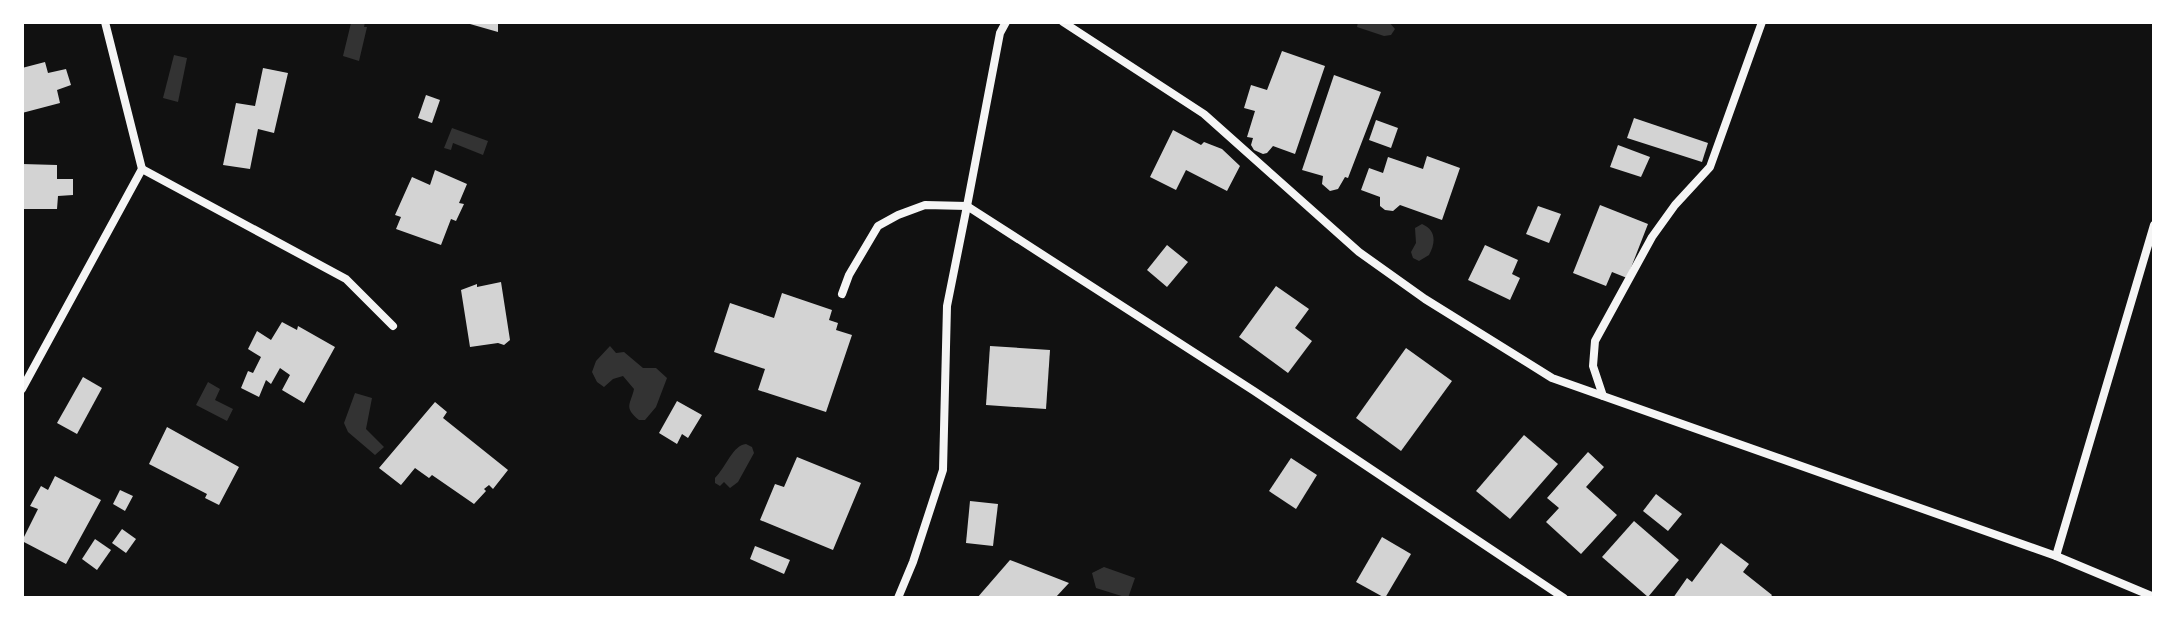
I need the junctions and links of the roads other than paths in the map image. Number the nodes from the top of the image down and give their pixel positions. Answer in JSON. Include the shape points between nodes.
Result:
{"nodes":[{"id":1,"x":105,"y":22,"type":"edge"},
{"id":2,"x":1006,"y":22,"type":"edge"},
{"id":3,"x":1063,"y":22,"type":"edge"},
{"id":4,"x":1762,"y":22,"type":"edge"},
{"id":5,"x":142,"y":169,"type":"junction"},
{"id":6,"x":967,"y":206,"type":"junction"},
{"id":7,"x":2154,"y":225,"type":"edge"},
{"id":8,"x":842,"y":294,"type":"dead end"},
{"id":9,"x":393,"y":326,"type":"dead end"},
{"id":10,"x":22,"y":389,"type":"edge"},
{"id":11,"x":1603,"y":396,"type":"junction"},
{"id":12,"x":2056,"y":556,"type":"junction"},
{"id":13,"x":2154,"y":597,"type":"edge"},
{"id":14,"x":898,"y":598,"type":"edge"},
{"id":15,"x":1564,"y":598,"type":"edge"}],
"edges":[{"from":1,"to":5,"type":"street"},
{"from":2,"to":6,"type":"street"},
{"from":3,"to":11,"type":"street","via":[[1204,114],[1359,252],[1425,299],[1552,378]]},
{"from":4,"to":11,"type":"street","via":[[1710,167],[1652,237],[1595,341],[1593,366]]},
{"from":5,"to":9,"type":"street","via":[[346,279]]},
{"from":5,"to":10,"type":"street"},
{"from":6,"to":8,"type":"street","via":[[925,205],[878,226]]},
{"from":6,"to":14,"type":"street","via":[[947,306],[943,470]]},
{"from":6,"to":15,"type":"street"},
{"from":7,"to":12,"type":"street"},
{"from":11,"to":12,"type":"street"},
{"from":12,"to":13,"type":"street"}]}
